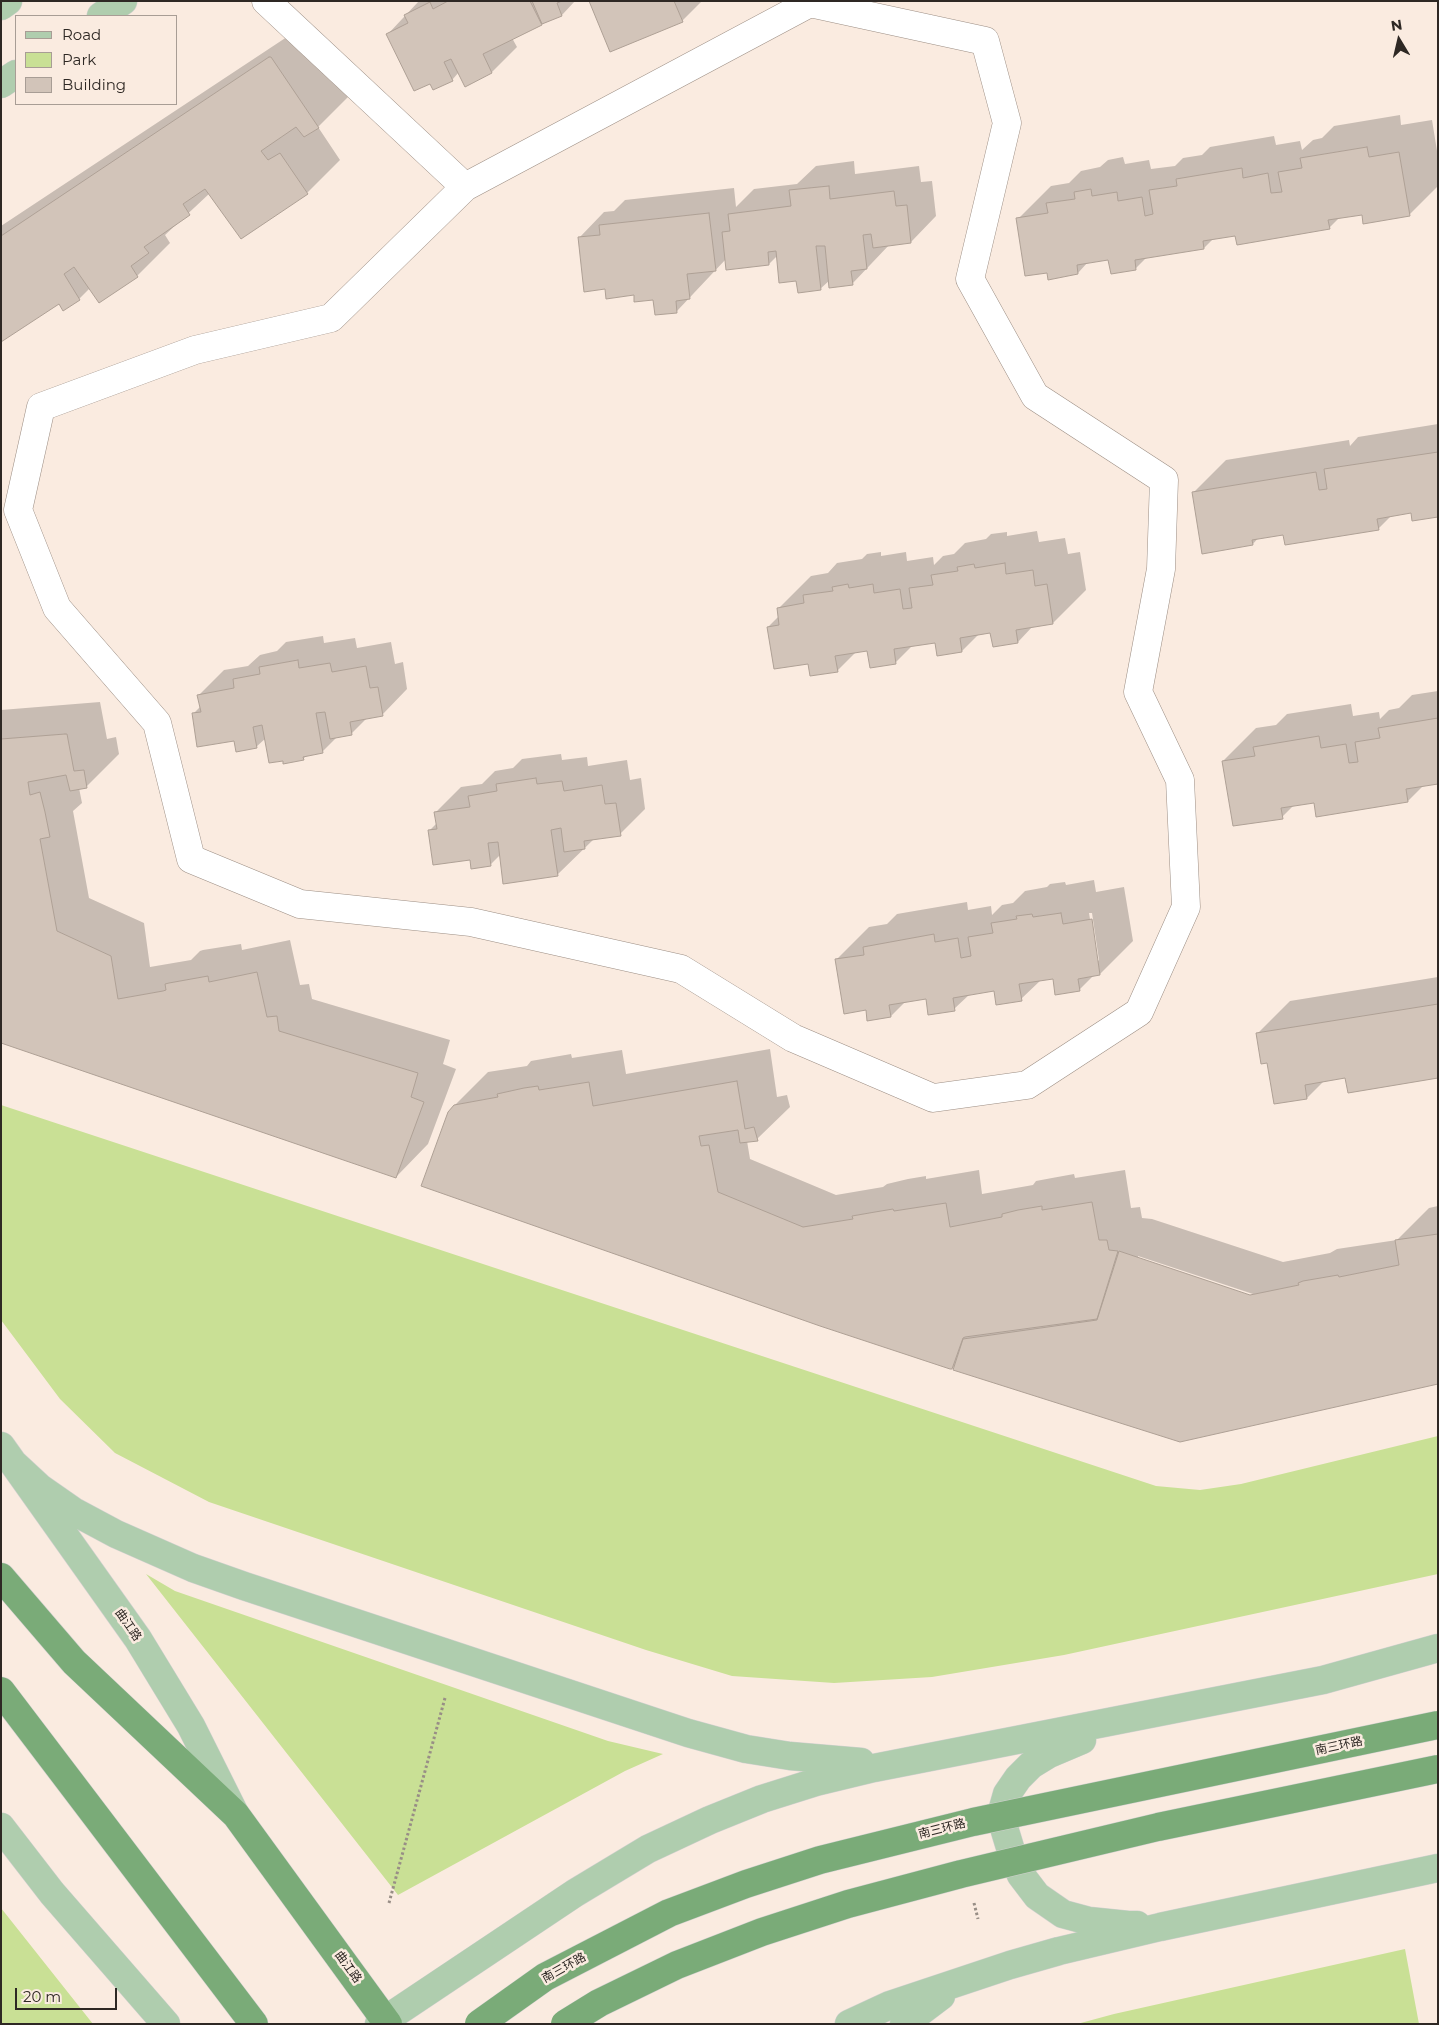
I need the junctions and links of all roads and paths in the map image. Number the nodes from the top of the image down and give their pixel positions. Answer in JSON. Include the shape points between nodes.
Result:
{"nodes":[{"id":1,"x":8,"y":1,"type":"edge"},
{"id":2,"x":123,"y":1,"type":"edge"},
{"id":3,"x":266,"y":1,"type":"edge"},
{"id":4,"x":809,"y":2,"type":"edge"},
{"id":5,"x":1,"y":6,"type":"edge"},
{"id":6,"x":102,"y":15,"type":"edge"},
{"id":7,"x":15,"y":75,"type":"edge"},
{"id":8,"x":1,"y":84,"type":"edge"},
{"id":9,"x":465,"y":187,"type":"junction"},
{"id":10,"x":7,"y":1454,"type":"edge"},
{"id":11,"x":1,"y":1577,"type":"edge"},
{"id":12,"x":1438,"y":1648,"type":"edge"},
{"id":13,"x":1,"y":1691,"type":"edge"},
{"id":14,"x":445,"y":1698,"type":"dead end"},
{"id":15,"x":1144,"y":1716,"type":"junction"},
{"id":16,"x":1438,"y":1725,"type":"edge"},
{"id":17,"x":915,"y":1759,"type":"junction"},
{"id":18,"x":1438,"y":1769,"type":"edge"},
{"id":19,"x":236,"y":1815,"type":"junction"},
{"id":20,"x":1,"y":1827,"type":"edge"},
{"id":21,"x":1438,"y":1868,"type":"edge"},
{"id":22,"x":389,"y":1903,"type":"dead end"},
{"id":23,"x":1196,"y":1920,"type":"junction"},
{"id":24,"x":971,"y":1978,"type":"junction"},
{"id":25,"x":384,"y":2022,"type":"edge"},
{"id":26,"x":166,"y":2024,"type":"edge"},
{"id":27,"x":254,"y":2024,"type":"edge"},
{"id":28,"x":480,"y":2024,"type":"edge"},
{"id":29,"x":566,"y":2024,"type":"edge"},
{"id":30,"x":848,"y":2024,"type":"edge"},
{"id":31,"x":904,"y":2024,"type":"edge"}],
"edges":[{"from":1,"to":5,"type":"main road"},
{"from":2,"to":6,"type":"main road"},
{"from":3,"to":9,"type":"lane"},
{"from":4,"to":9,"type":"lane"},
{"from":4,"to":9,"type":"lane","via":[[985,41],[1007,123],[970,279],[1035,396],[1164,480],[1161,569],[1138,692],[1180,780],[1186,907],[1139,1012],[1027,1085],[933,1098],[793,1038],[681,969],[471,922],[300,904],[191,859],[158,723],[57,608],[18,510],[41,407],[195,350],[331,318]]},
{"from":7,"to":8,"type":"main road"},
{"from":10,"to":17,"type":"main road","via":[[40,1488],[73,1511],[193,1568],[678,1730],[746,1749],[863,1762]]},
{"from":10,"to":19,"type":"main road","name":"曲江路","via":[[138,1639],[191,1726]]},
{"from":11,"to":19,"type":"highway","name":"曲江路","via":[[74,1662]]},
{"from":12,"to":15,"type":"main road","via":[[1323,1680]]},
{"from":13,"to":27,"type":"highway"},
{"from":14,"to":22,"type":"path"},
{"from":15,"to":17,"type":"main road"},
{"from":15,"to":23,"type":"main road","via":[[1049,1754],[1018,1778],[1007,1794],[1003,1808],[1012,1854],[1021,1875],[1037,1896],[1064,1914],[1089,1921],[1128,1925]]},
{"from":16,"to":28,"type":"highway","name":"南三环路","bridge":true,"via":[[973,1822],[792,1869],[669,1913],[613,1940],[545,1977]]},
{"from":17,"to":25,"type":"main road","via":[[816,1782],[762,1799],[648,1849],[575,1893]]},
{"from":18,"to":29,"type":"highway","bridge":true,"via":[[1158,1827],[848,1904],[676,1965]]},
{"from":19,"to":25,"type":"highway","name":"曲江路"},
{"from":20,"to":26,"type":"main road","via":[[52,1892]]},
{"from":21,"to":23,"type":"main road"},
{"from":23,"to":24,"type":"main road","via":[[1059,1951]]},
{"from":24,"to":30,"type":"main road","via":[[890,2005]]},
{"from":24,"to":31,"type":"main road","via":[[949,1990]]}]}
